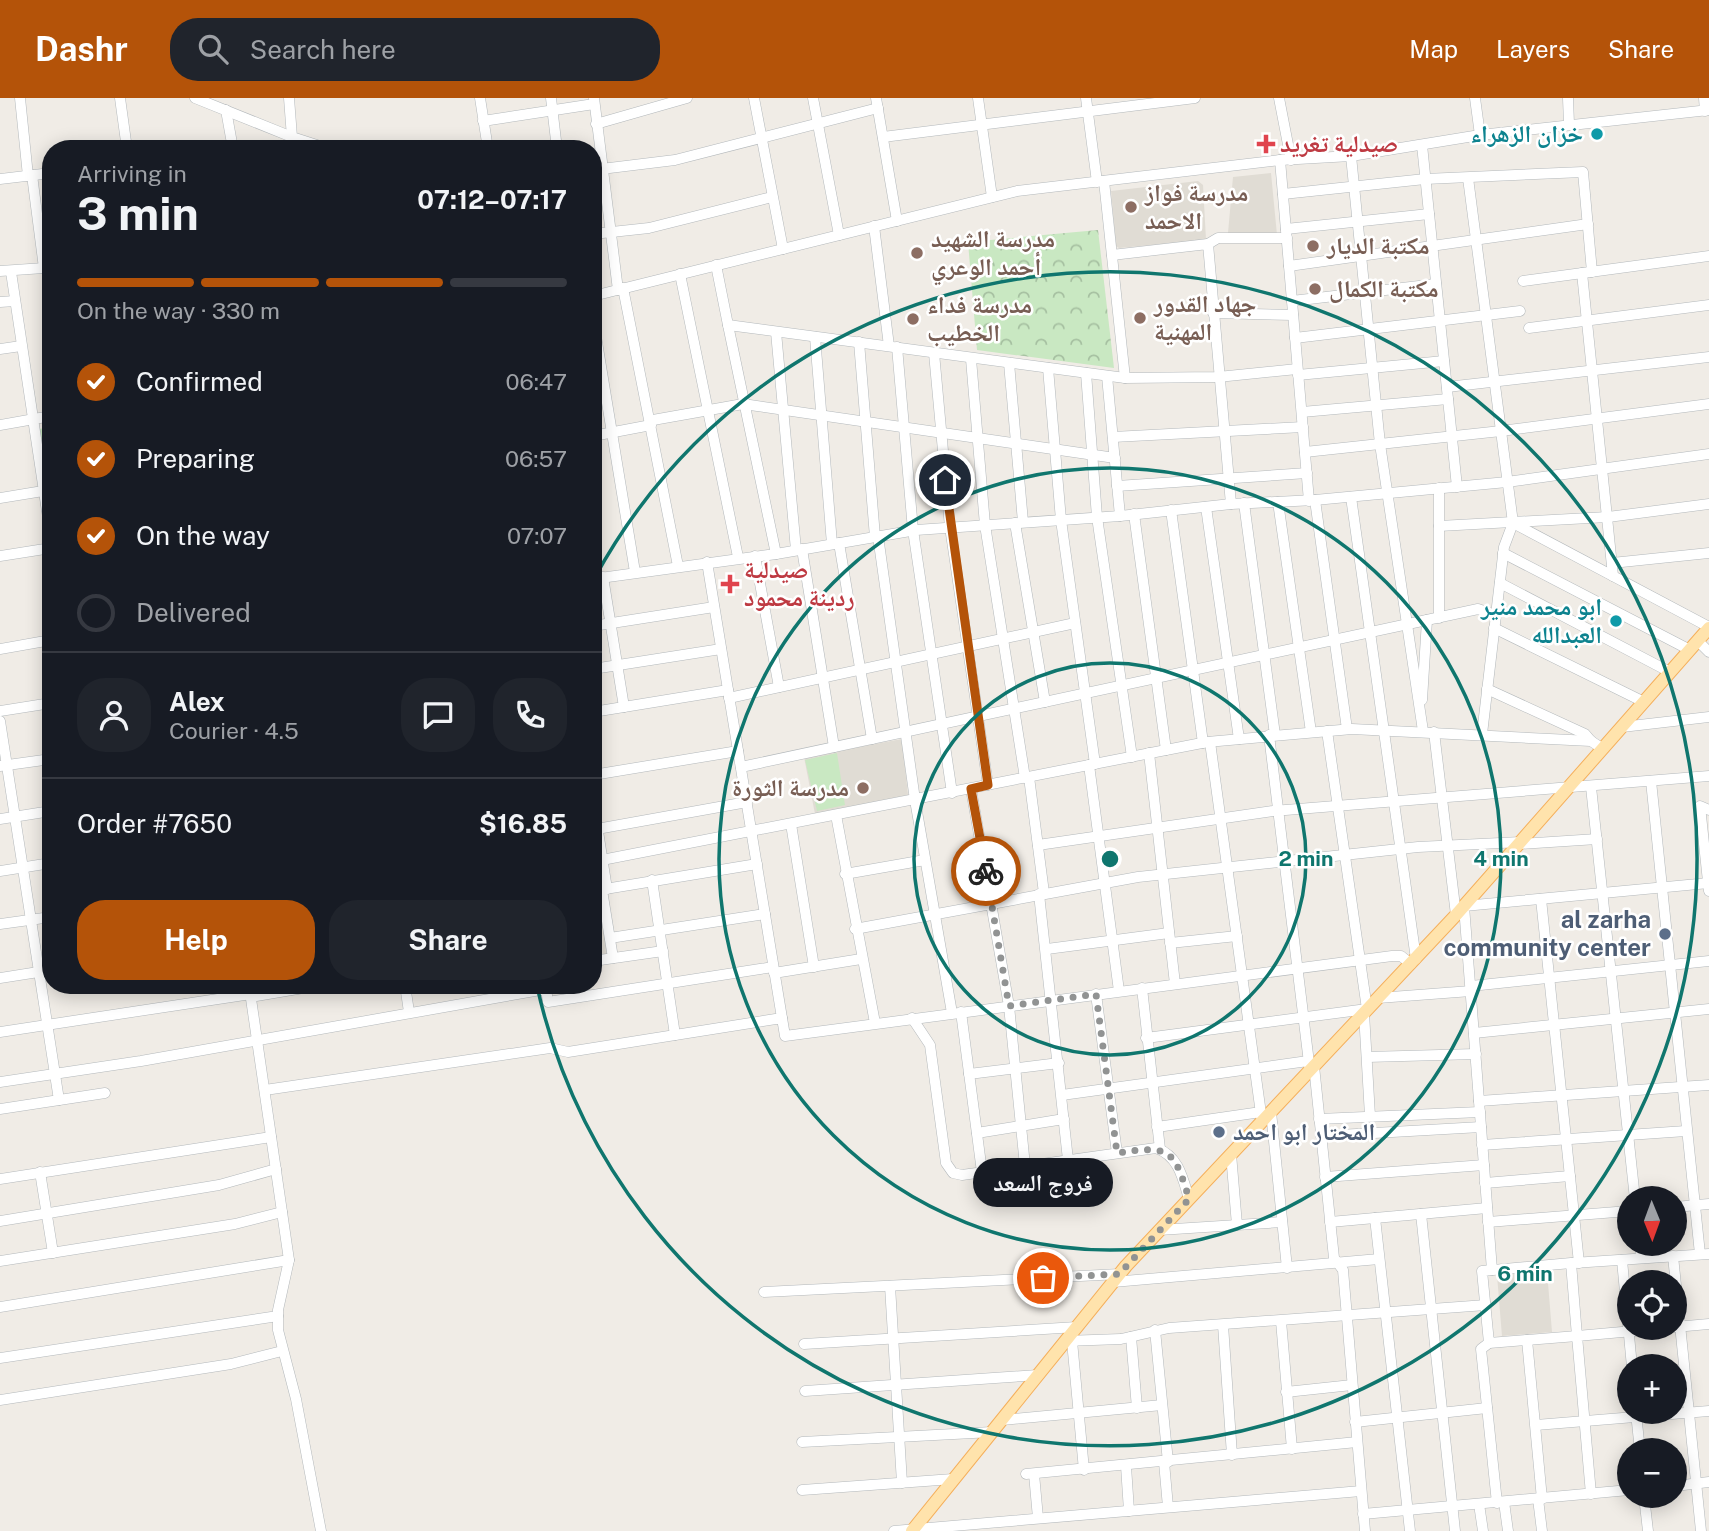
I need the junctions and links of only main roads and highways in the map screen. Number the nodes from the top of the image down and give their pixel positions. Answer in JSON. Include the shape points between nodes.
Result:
{"nodes":[{"id":1,"x":1709,"y":628,"type":"edge"},
{"id":2,"x":912,"y":1530,"type":"edge"}],
"edges":[{"from":1,"to":2,"type":"main road","via":[[1460,911],[1116,1278]]}]}
